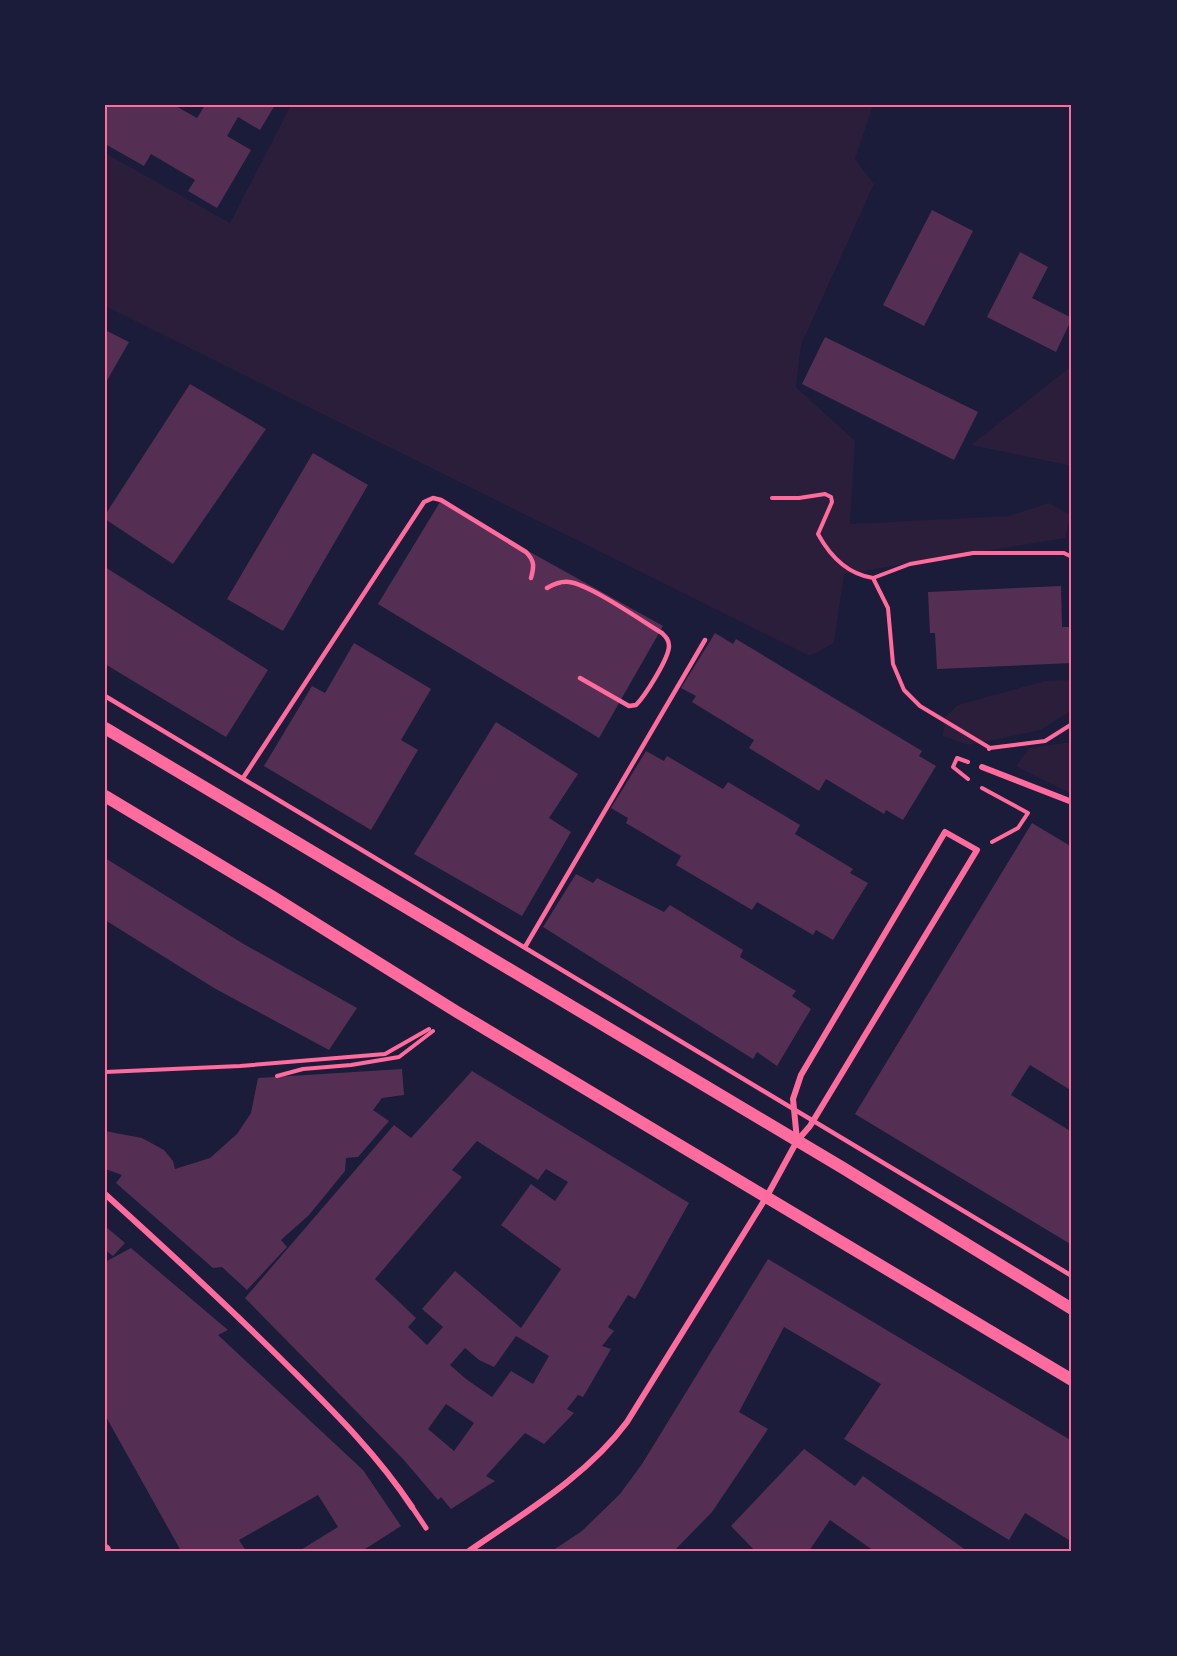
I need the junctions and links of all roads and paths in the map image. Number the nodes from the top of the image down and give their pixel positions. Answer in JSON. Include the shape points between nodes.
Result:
{"nodes":[{"id":1,"x":772,"y":498,"type":"dead end"},
{"id":2,"x":1072,"y":557,"type":"edge"},
{"id":3,"x":873,"y":578,"type":"junction"},
{"id":4,"x":531,"y":579,"type":"dead end"},
{"id":5,"x":547,"y":588,"type":"dead end"},
{"id":6,"x":705,"y":640,"type":"dead end"},
{"id":7,"x":580,"y":678,"type":"dead end"},
{"id":8,"x":105,"y":696,"type":"edge"},
{"id":9,"x":1072,"y":724,"type":"edge"},
{"id":10,"x":105,"y":728,"type":"edge"},
{"id":11,"x":990,"y":748,"type":"junction"},
{"id":12,"x":982,"y":766,"type":"joint"},
{"id":13,"x":243,"y":778,"type":"junction"},
{"id":14,"x":105,"y":796,"type":"edge"},
{"id":15,"x":1001,"y":798,"type":"dead end"},
{"id":16,"x":1072,"y":802,"type":"edge"},
{"id":17,"x":977,"y":850,"type":"junction"},
{"id":18,"x":525,"y":947,"type":"junction"},
{"id":19,"x":105,"y":1072,"type":"edge"},
{"id":20,"x":277,"y":1076,"type":"dead end"},
{"id":21,"x":793,"y":1108,"type":"junction"},
{"id":22,"x":813,"y":1120,"type":"junction"},
{"id":23,"x":797,"y":1141,"type":"junction"},
{"id":24,"x":105,"y":1194,"type":"edge"},
{"id":25,"x":766,"y":1196,"type":"junction"},
{"id":26,"x":1072,"y":1276,"type":"edge"},
{"id":27,"x":1072,"y":1309,"type":"edge"},
{"id":28,"x":1072,"y":1380,"type":"edge"},
{"id":29,"x":412,"y":1506,"type":"joint"},
{"id":30,"x":426,"y":1528,"type":"dead end"},
{"id":31,"x":469,"y":1551,"type":"edge"}],
"edges":[{"from":1,"to":3,"type":"path","via":[[831,497],[818,534],[835,559],[860,576]]},
{"from":2,"to":3,"type":"path","via":[[1064,553],[973,553],[910,564]]},
{"from":3,"to":11,"type":"path","via":[[888,608],[893,664],[904,690],[920,706]]},
{"from":4,"to":13,"type":"lane","via":[[534,565],[526,552],[441,500],[424,502]]},
{"from":5,"to":7,"type":"lane","via":[[558,582],[586,587],[668,639],[667,656],[636,705],[629,706]]},
{"from":6,"to":18,"type":"lane"},
{"from":8,"to":13,"type":"lane"},
{"from":9,"to":11,"type":"path","via":[[1045,741]]},
{"from":10,"to":23,"type":"main road"},
{"from":11,"to":12,"type":"path"},
{"from":12,"to":16,"type":"street"},
{"from":13,"to":18,"type":"lane"},
{"from":14,"to":25,"type":"main road"},
{"from":15,"to":17,"type":"path","via":[[1028,813],[1018,828]]},
{"from":17,"to":21,"type":"street","via":[[945,832],[801,1075]]},
{"from":17,"to":22,"type":"street"},
{"from":18,"to":21,"type":"lane"},
{"from":19,"to":20,"type":"path","via":[[385,1054],[431,1030],[399,1057]]},
{"from":21,"to":22,"type":"lane"},
{"from":21,"to":23,"type":"street"},
{"from":22,"to":23,"type":"street"},
{"from":22,"to":26,"type":"lane"},
{"from":23,"to":25,"type":"street"},
{"from":23,"to":27,"type":"main road"},
{"from":24,"to":29,"type":"street","via":[[348,1426]]},
{"from":25,"to":28,"type":"main road"},
{"from":25,"to":31,"type":"street","via":[[620,1432],[555,1491]]},
{"from":29,"to":30,"type":"street"}]}
